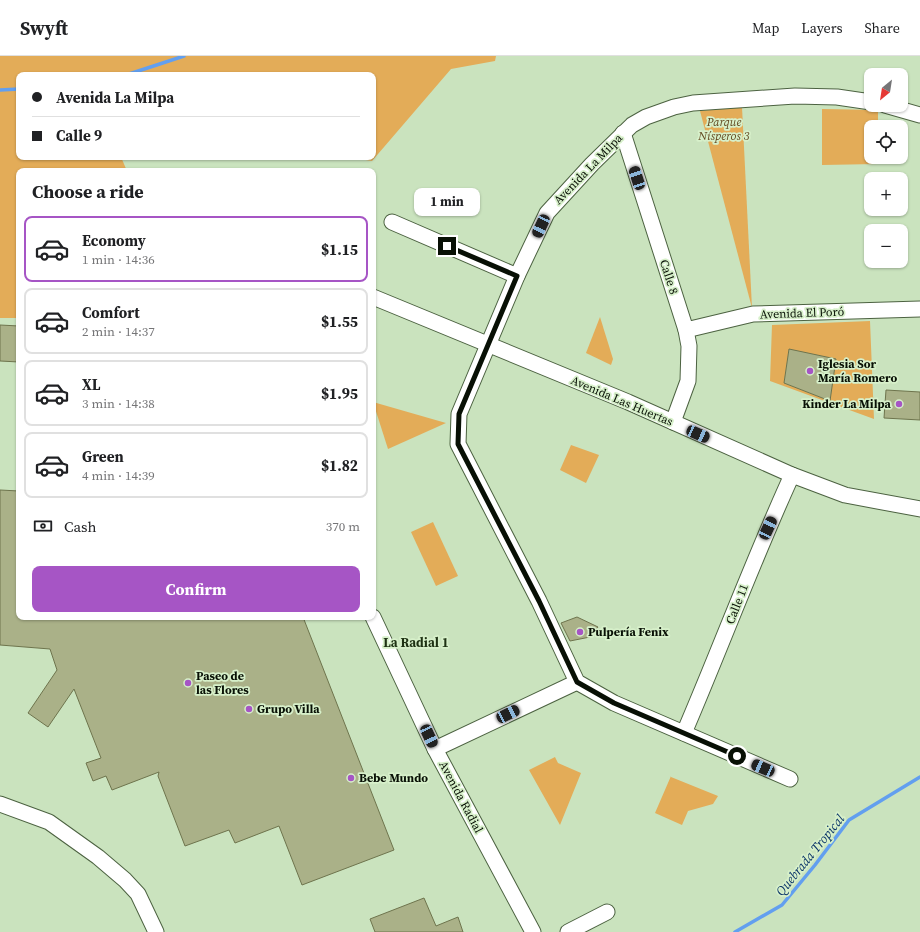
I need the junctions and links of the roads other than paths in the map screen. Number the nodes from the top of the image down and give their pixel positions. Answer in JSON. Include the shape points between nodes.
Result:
{"nodes":[{"id":1,"x":864,"y":101,"type":"edge"},
{"id":2,"x":908,"y":112,"type":"edge"},
{"id":3,"x":920,"y":115,"type":"edge"},
{"id":4,"x":623,"y":133,"type":"junction"},
{"id":5,"x":392,"y":222,"type":"dead end"},
{"id":6,"x":517,"y":276,"type":"junction"},
{"id":7,"x":376,"y":298,"type":"edge"},
{"id":8,"x":920,"y":309,"type":"edge"},
{"id":9,"x":686,"y":330,"type":"junction"},
{"id":10,"x":487,"y":345,"type":"junction"},
{"id":11,"x":673,"y":422,"type":"junction"},
{"id":12,"x":792,"y":475,"type":"junction"},
{"id":13,"x":920,"y":509,"type":"edge"},
{"id":14,"x":375,"y":620,"type":"edge"},
{"id":15,"x":577,"y":682,"type":"junction"},
{"id":16,"x":684,"y":733,"type":"junction"},
{"id":17,"x":435,"y":749,"type":"junction"},
{"id":18,"x":790,"y":779,"type":"dead end"},
{"id":19,"x":0,"y":804,"type":"edge"},
{"id":20,"x":607,"y":912,"type":"dead end"},
{"id":21,"x":156,"y":932,"type":"edge"},
{"id":22,"x":533,"y":932,"type":"edge"},
{"id":23,"x":568,"y":932,"type":"edge"}],
"edges":[{"from":1,"to":4,"type":"street","name":"Avenida La Milpa","via":[[837,97],[795,96],[693,103],[646,117]]},
{"from":2,"to":3,"type":"street"},
{"from":4,"to":6,"type":"street","name":"Avenida La Milpa","via":[[547,213]]},
{"from":4,"to":9,"type":"street","name":"Calle 8"},
{"from":5,"to":6,"type":"street"},
{"from":6,"to":10,"type":"street","name":"Avenida La Milpa"},
{"from":7,"to":10,"type":"street","name":"Avenida Las Huertas"},
{"from":8,"to":9,"type":"street","name":"Avenida El Poró","via":[[753,314]]},
{"from":9,"to":11,"type":"street","name":"Calle 8","via":[[689,346],[688,381]]},
{"from":10,"to":11,"type":"street","name":"Avenida Las Huertas"},
{"from":10,"to":15,"type":"street","name":"Avenida La Milpa","via":[[459,414],[458,444],[539,601]]},
{"from":11,"to":12,"type":"street","name":"Avenida Las Huertas"},
{"from":12,"to":13,"type":"street","name":"Avenida Las Huertas","via":[[845,495]]},
{"from":12,"to":16,"type":"street","name":"Calle 11","via":[[762,541]]},
{"from":14,"to":17,"type":"street","name":"Avenida Radial"},
{"from":15,"to":16,"type":"street","via":[[614,703]]},
{"from":15,"to":17,"type":"street"},
{"from":16,"to":18,"type":"street"},
{"from":17,"to":22,"type":"street","name":"Avenida Radial"},
{"from":19,"to":21,"type":"street","via":[[49,822],[98,857],[138,894]]},
{"from":20,"to":23,"type":"street"}]}
